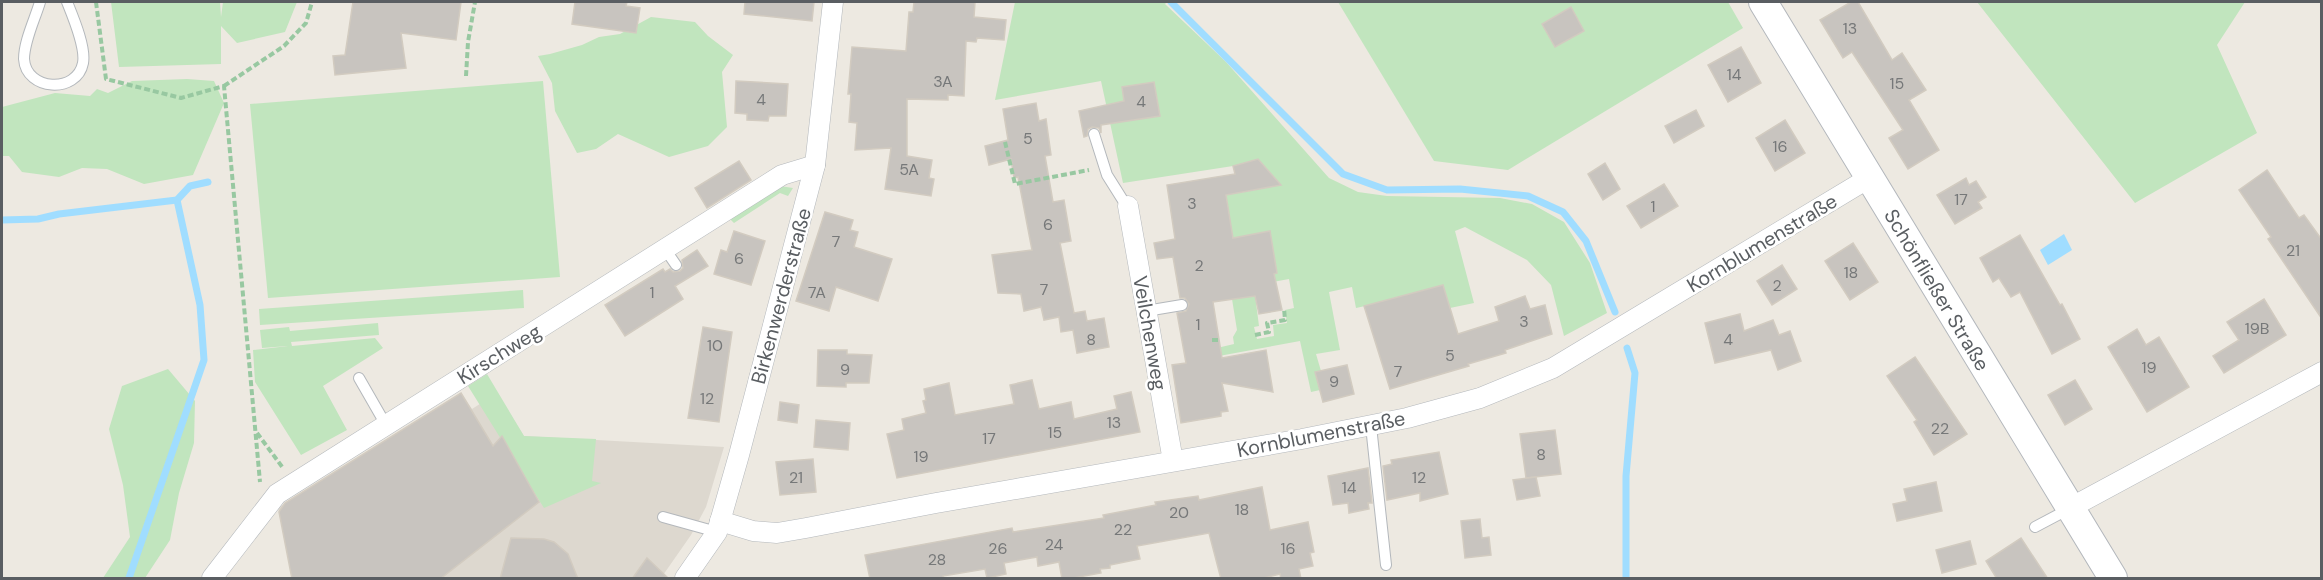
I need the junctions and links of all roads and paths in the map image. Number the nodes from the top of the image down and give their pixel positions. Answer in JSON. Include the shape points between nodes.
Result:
{"nodes":[{"id":1,"x":40,"y":2,"type":"edge"},
{"id":2,"x":67,"y":2,"type":"edge"},
{"id":3,"x":96,"y":2,"type":"edge"},
{"id":4,"x":312,"y":2,"type":"edge"},
{"id":5,"x":475,"y":2,"type":"edge"},
{"id":6,"x":833,"y":2,"type":"edge"},
{"id":7,"x":1763,"y":2,"type":"edge"},
{"id":8,"x":466,"y":76,"type":"dead end"},
{"id":9,"x":224,"y":86,"type":"junction"},
{"id":10,"x":1094,"y":134,"type":"dead end"},
{"id":11,"x":1005,"y":141,"type":"dead end"},
{"id":12,"x":815,"y":165,"type":"junction"},
{"id":13,"x":1104,"y":167,"type":"junction"},
{"id":14,"x":1869,"y":178,"type":"junction"},
{"id":15,"x":1128,"y":208,"type":"joint"},
{"id":16,"x":1182,"y":305,"type":"dead end"},
{"id":17,"x":1284,"y":308,"type":"dead end"},
{"id":18,"x":1146,"y":311,"type":"junction"},
{"id":19,"x":1255,"y":335,"type":"dead end"},
{"id":20,"x":1212,"y":340,"type":"dead end"},
{"id":21,"x":1219,"y":340,"type":"dead end"},
{"id":22,"x":2322,"y":372,"type":"edge"},
{"id":23,"x":359,"y":378,"type":"dead end"},
{"id":24,"x":386,"y":425,"type":"junction"},
{"id":25,"x":1371,"y":426,"type":"junction"},
{"id":26,"x":256,"y":433,"type":"junction"},
{"id":27,"x":1173,"y":461,"type":"junction"},
{"id":28,"x":294,"y":483,"type":"junction"},
{"id":29,"x":2070,"y":508,"type":"junction"},
{"id":30,"x":262,"y":513,"type":"junction"},
{"id":31,"x":663,"y":517,"type":"dead end"},
{"id":32,"x":718,"y":527,"type":"junction"},
{"id":33,"x":2035,"y":527,"type":"dead end"},
{"id":34,"x":1386,"y":565,"type":"dead end"},
{"id":35,"x":212,"y":579,"type":"edge"},
{"id":36,"x":685,"y":579,"type":"edge"},
{"id":37,"x":2113,"y":579,"type":"edge"}],
"edges":[{"from":1,"to":2,"type":"lane","via":[[24,60],[29,72],[41,83],[53,86],[75,78],[83,65],[83,52]]},
{"from":3,"to":9,"type":"path","via":[[106,79],[181,98]]},
{"from":4,"to":9,"type":"path","via":[[306,23],[284,46]]},
{"from":5,"to":8,"type":"path"},
{"from":6,"to":12,"type":"street","name":"Birkenwerderstraße"},
{"from":7,"to":14,"type":"main road","name":"Schönfließer Straße"},
{"from":9,"to":26,"type":"path"},
{"from":10,"to":13,"type":"lane"},
{"from":11,"to":13,"type":"path","via":[[1015,184]]},
{"from":12,"to":24,"type":"street","name":"Kirschweg","via":[[782,175],[670,257]]},
{"from":12,"to":32,"type":"street","name":"Birkenwerderstraße"},
{"from":13,"to":15,"type":"lane"},
{"from":14,"to":25,"type":"street","name":"Kornblumenstraße","via":[[1553,368],[1480,398]]},
{"from":14,"to":29,"type":"main road","name":"Schönfließer Straße"},
{"from":15,"to":18,"type":"street","name":"Veilchenweg"},
{"from":16,"to":18,"type":"lane"},
{"from":17,"to":19,"type":"path","via":[[1286,320],[1267,324],[1269,332]]},
{"from":18,"to":27,"type":"street","name":"Veilchenweg"},
{"from":20,"to":21,"type":"path"},
{"from":22,"to":29,"type":"street"},
{"from":23,"to":24,"type":"lane"},
{"from":24,"to":28,"type":"street","name":"Kirschweg"},
{"from":25,"to":27,"type":"street","name":"Kornblumenstraße"},
{"from":25,"to":34,"type":"lane"},
{"from":26,"to":28,"type":"path"},
{"from":26,"to":30,"type":"path"},
{"from":27,"to":32,"type":"street","name":"Kornblumenstraße","via":[[777,533]]},
{"from":28,"to":30,"type":"street","name":"Kirschweg","via":[[277,494]]},
{"from":29,"to":33,"type":"lane"},
{"from":29,"to":37,"type":"main road","name":"Schönfließer Straße"},
{"from":30,"to":35,"type":"street","name":"Kirschweg"},
{"from":31,"to":32,"type":"lane"},
{"from":32,"to":36,"type":"street","name":"Birkenwerderstraße"}]}
